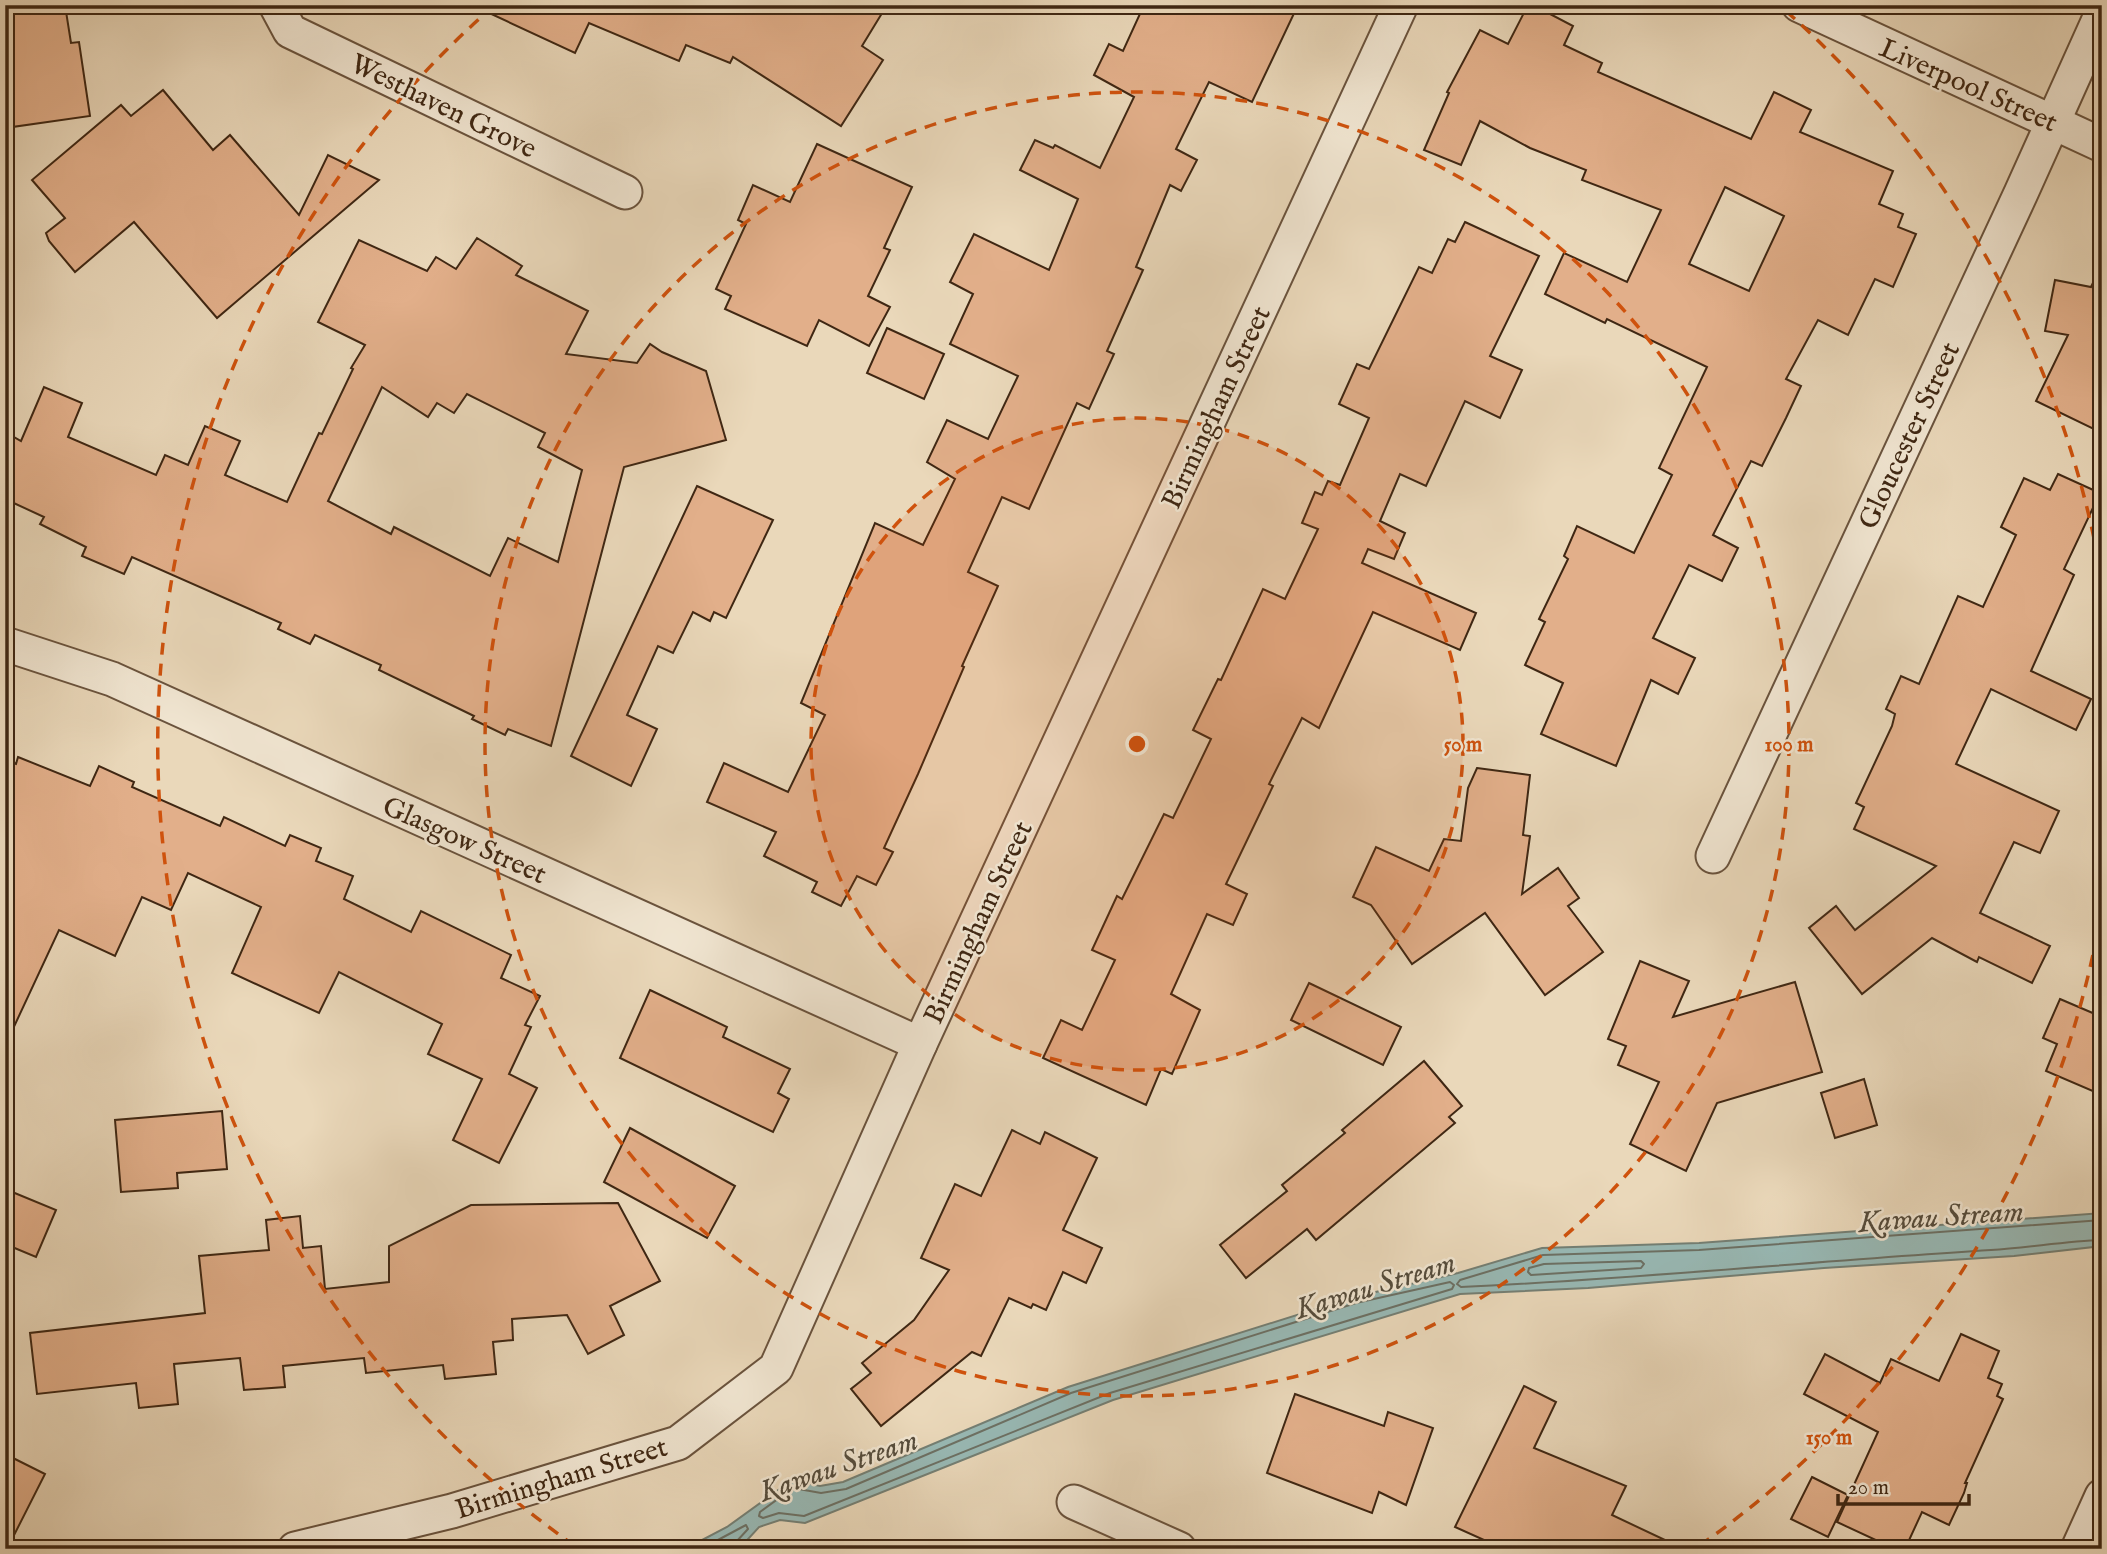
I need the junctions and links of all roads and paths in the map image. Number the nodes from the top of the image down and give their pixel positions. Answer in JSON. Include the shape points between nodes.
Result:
{"nodes":[{"id":1,"x":276,"y":5,"type":"edge"},
{"id":2,"x":1401,"y":5,"type":"edge"},
{"id":3,"x":1799,"y":5,"type":"edge"},
{"id":4,"x":2102,"y":13,"type":"edge"},
{"id":5,"x":2052,"y":121,"type":"junction"},
{"id":6,"x":2102,"y":145,"type":"edge"},
{"id":7,"x":625,"y":192,"type":"dead end"},
{"id":8,"x":5,"y":644,"type":"edge"},
{"id":9,"x":1713,"y":856,"type":"dead end"},
{"id":10,"x":920,"y":1044,"type":"junction"},
{"id":11,"x":2102,"y":1496,"type":"edge"},
{"id":12,"x":1074,"y":1502,"type":"dead end"},
{"id":13,"x":295,"y":1549,"type":"edge"},
{"id":14,"x":1178,"y":1549,"type":"edge"},
{"id":15,"x":2078,"y":1549,"type":"edge"}],
"edges":[{"from":1,"to":7,"type":"street","name":"Westhaven Grove","via":[[290,31]]},
{"from":2,"to":10,"type":"street","name":"Birmingham Street"},
{"from":3,"to":5,"type":"street","name":"Liverpool Street"},
{"from":4,"to":5,"type":"street","name":"Gloucester Street"},
{"from":5,"to":6,"type":"street","name":"Liverpool Street"},
{"from":5,"to":9,"type":"street","name":"Gloucester Street"},
{"from":8,"to":10,"type":"street","name":"Glasgow Street","via":[[112,679]]},
{"from":10,"to":13,"type":"street","name":"Birmingham Street","via":[[776,1368],[678,1443],[452,1511]]},
{"from":11,"to":15,"type":"street"},
{"from":12,"to":14,"type":"street"}]}
